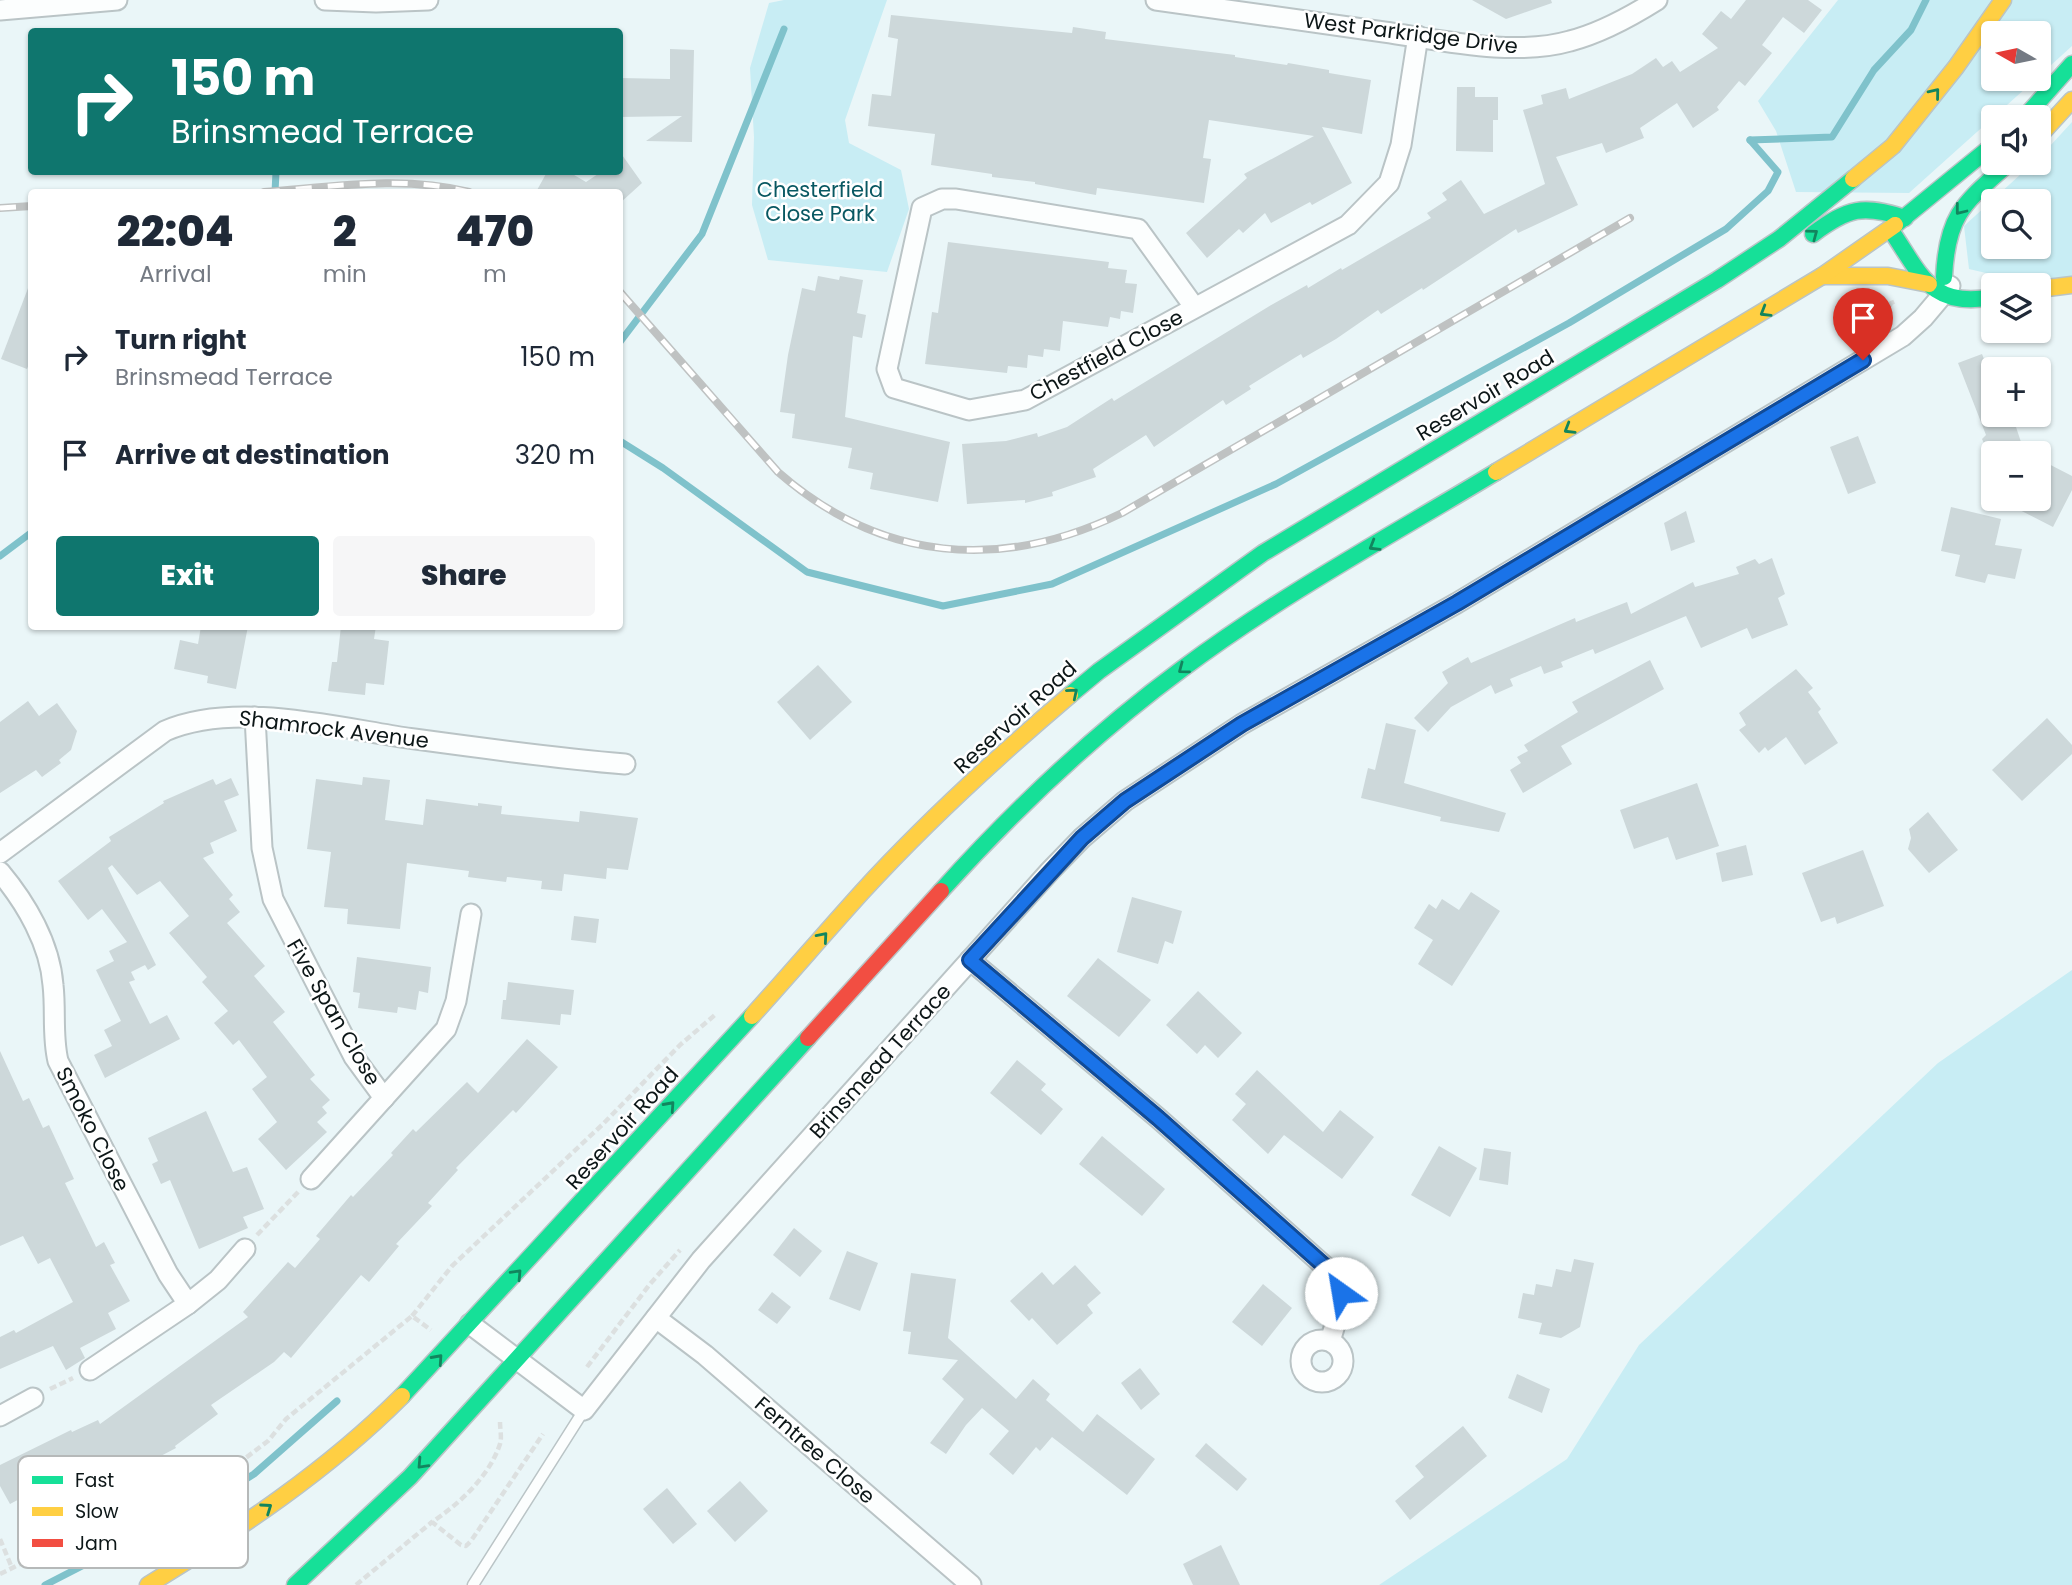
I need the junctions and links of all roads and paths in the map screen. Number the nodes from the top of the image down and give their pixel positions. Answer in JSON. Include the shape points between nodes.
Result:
{"nodes":[{"id":1,"x":117,"y":0,"type":"edge"},
{"id":2,"x":325,"y":0,"type":"edge"},
{"id":3,"x":428,"y":0,"type":"edge"},
{"id":4,"x":1156,"y":0,"type":"edge"},
{"id":5,"x":1657,"y":0,"type":"edge"},
{"id":6,"x":2003,"y":0,"type":"edge"},
{"id":7,"x":0,"y":10,"type":"edge"},
{"id":8,"x":1418,"y":36,"type":"junction"},
{"id":9,"x":2072,"y":64,"type":"edge"},
{"id":10,"x":2072,"y":100,"type":"edge"},
{"id":11,"x":2036,"y":105,"type":"edge"},
{"id":12,"x":2051,"y":123,"type":"edge"},
{"id":13,"x":1892,"y":146,"type":"junction"},
{"id":14,"x":2053,"y":154,"type":"dead end"},
{"id":15,"x":1981,"y":156,"type":"edge"},
{"id":16,"x":1997,"y":175,"type":"edge"},
{"id":17,"x":1881,"y":178,"type":"dead end"},
{"id":18,"x":2025,"y":180,"type":"dead end"},
{"id":19,"x":1879,"y":204,"type":"junction"},
{"id":20,"x":1909,"y":223,"type":"junction"},
{"id":21,"x":1890,"y":229,"type":"junction"},
{"id":22,"x":1798,"y":245,"type":"dead end"},
{"id":23,"x":1933,"y":260,"type":"dead end"},
{"id":24,"x":1753,"y":275,"type":"dead end"},
{"id":25,"x":1822,"y":276,"type":"junction"},
{"id":26,"x":1942,"y":285,"type":"junction"},
{"id":27,"x":2072,"y":285,"type":"edge"},
{"id":28,"x":2051,"y":288,"type":"edge"},
{"id":29,"x":1981,"y":289,"type":"edge"},
{"id":30,"x":1981,"y":299,"type":"edge"},
{"id":31,"x":1897,"y":300,"type":"dead end"},
{"id":32,"x":1195,"y":308,"type":"junction"},
{"id":33,"x":1876,"y":331,"type":"dead end"},
{"id":34,"x":1661,"y":332,"type":"dead end"},
{"id":35,"x":1639,"y":346,"type":"dead end"},
{"id":36,"x":1477,"y":424,"type":"junction"},
{"id":37,"x":255,"y":717,"type":"junction"},
{"id":38,"x":625,"y":764,"type":"dead end"},
{"id":39,"x":0,"y":853,"type":"edge"},
{"id":40,"x":0,"y":873,"type":"edge"},
{"id":41,"x":471,"y":914,"type":"dead end"},
{"id":42,"x":970,"y":960,"type":"junction"},
{"id":43,"x":725,"y":1006,"type":"dead end"},
{"id":44,"x":384,"y":1098,"type":"junction"},
{"id":45,"x":311,"y":1179,"type":"joint"},
{"id":46,"x":685,"y":1244,"type":"dead end"},
{"id":47,"x":245,"y":1249,"type":"joint"},
{"id":48,"x":188,"y":1304,"type":"junction"},
{"id":49,"x":412,"y":1316,"type":"junction"},
{"id":50,"x":656,"y":1318,"type":"junction"},
{"id":51,"x":470,"y":1324,"type":"junction"},
{"id":52,"x":431,"y":1330,"type":"dead end"},
{"id":53,"x":1329,"y":1341,"type":"dead end"},
{"id":54,"x":517,"y":1360,"type":"junction"},
{"id":55,"x":587,"y":1367,"type":"dead end"},
{"id":56,"x":90,"y":1370,"type":"joint"},
{"id":57,"x":33,"y":1398,"type":"joint"},
{"id":58,"x":584,"y":1410,"type":"junction"},
{"id":59,"x":0,"y":1416,"type":"edge"},
{"id":60,"x":500,"y":1422,"type":"dead end"},
{"id":61,"x":542,"y":1434,"type":"dead end"},
{"id":62,"x":248,"y":1456,"type":"edge"},
{"id":63,"x":248,"y":1520,"type":"edge"},
{"id":64,"x":432,"y":1522,"type":"junction"},
{"id":65,"x":0,"y":1539,"type":"edge"},
{"id":66,"x":18,"y":1565,"type":"edge"},
{"id":67,"x":12,"y":1568,"type":"junction"},
{"id":68,"x":176,"y":1568,"type":"edge"},
{"id":69,"x":0,"y":1574,"type":"edge"},
{"id":70,"x":148,"y":1585,"type":"edge"},
{"id":71,"x":295,"y":1585,"type":"edge"},
{"id":72,"x":356,"y":1585,"type":"edge"},
{"id":73,"x":473,"y":1585,"type":"edge"},
{"id":74,"x":971,"y":1585,"type":"edge"}],
"edges":[{"from":1,"to":7,"type":"street"},
{"from":2,"to":3,"type":"street"},
{"from":4,"to":8,"type":"street","name":"West Parkridge Drive"},
{"from":5,"to":8,"type":"street","name":"West Parkridge Drive","via":[[1598,31],[1544,45],[1496,46]]},
{"from":13,"to":6,"type":"main road","name":"Reservoir Road","one_way":true},
{"from":8,"to":32,"type":"street","name":"Chestfield Close","via":[[1401,145],[1389,183],[1349,225]]},
{"from":9,"to":11,"type":"main road"},
{"from":10,"to":12,"type":"main road"},
{"from":13,"to":17,"type":"main road"},
{"from":13,"to":36,"type":"main road","name":"Reservoir Road","via":[[1779,239]]},
{"from":14,"to":18,"type":"path"},
{"from":15,"to":20,"type":"main road"},
{"from":16,"to":26,"type":"main road","one_way":true,"via":[[1961,207],[1951,223]]},
{"from":19,"to":20,"type":"main road"},
{"from":19,"to":21,"type":"main road"},
{"from":22,"to":19,"type":"main road","one_way":true,"via":[[1842,212]]},
{"from":20,"to":21,"type":"main road"},
{"from":21,"to":25,"type":"main road"},
{"from":21,"to":26,"type":"main road"},
{"from":23,"to":26,"type":"main road"},
{"from":24,"to":34,"type":"main road"},
{"from":25,"to":26,"type":"main road","via":[[1877,273]]},
{"from":25,"to":54,"type":"main road","one_way":true,"via":[[1275,605],[1182,669],[1106,730],[1032,796],[964,866]]},
{"from":26,"to":29,"type":"main road"},
{"from":26,"to":30,"type":"main road","via":[[1972,301]]},
{"from":26,"to":42,"type":"street","name":"Brinsmead Terrace","via":[[1903,336],[1457,603],[1242,724],[1125,801],[1082,838]]},
{"from":27,"to":28,"type":"main road"},
{"from":31,"to":33,"type":"path"},
{"from":32,"to":32,"type":"street","name":"Chestfield Close","via":[[1025,400],[969,410],[894,388],[887,369],[922,208],[942,199],[1138,229]]},
{"from":35,"to":36,"type":"main road","via":[[1571,384]]},
{"from":51,"to":36,"type":"main road","name":"Reservoir Road","one_way":true,"via":[[863,891],[1012,746],[1099,671],[1263,553]]},
{"from":37,"to":38,"type":"street","name":"Shamrock Avenue"},
{"from":37,"to":39,"type":"street","name":"Shamrock Avenue","via":[[205,719],[165,731]]},
{"from":37,"to":44,"type":"street","name":"Five Span Close","via":[[262,848],[273,899],[354,1057]]},
{"from":40,"to":48,"type":"street","name":"Smoko Close","via":[[26,908],[47,956],[58,1061]]},
{"from":41,"to":44,"type":"street","name":"Five Span Close","via":[[456,1001],[446,1029]]},
{"from":42,"to":50,"type":"street","name":"Brinsmead Terrace","via":[[701,1260]]},
{"from":42,"to":53,"type":"street","via":[[1329,1270],[1341,1293]]},
{"from":43,"to":49,"type":"path","via":[[452,1266]]},
{"from":44,"to":45,"type":"street"},
{"from":45,"to":47,"type":"path"},
{"from":46,"to":55,"type":"path"},
{"from":47,"to":48,"type":"street","via":[[218,1280]]},
{"from":48,"to":56,"type":"street"},
{"from":49,"to":52,"type":"path"},
{"from":49,"to":62,"type":"path","via":[[286,1419]]},
{"from":50,"to":58,"type":"street","name":"Brinsmead Terrace"},
{"from":50,"to":74,"type":"street","name":"Ferntree Close"},
{"from":51,"to":54,"type":"street"},
{"from":63,"to":51,"type":"main road","name":"Reservoir Road","one_way":true,"via":[[368,1428]]},
{"from":54,"to":58,"type":"street"},
{"from":54,"to":71,"type":"main road","one_way":true,"via":[[401,1486]]},
{"from":56,"to":57,"type":"path"},
{"from":57,"to":59,"type":"street"},
{"from":58,"to":73,"type":"lane","name":"Brinsmead Terrace"},
{"from":60,"to":64,"type":"path","via":[[501,1442],[490,1467],[454,1507]]},
{"from":61,"to":64,"type":"path","via":[[466,1546]]},
{"from":64,"to":72,"type":"path"},
{"from":65,"to":67,"type":"path"},
{"from":66,"to":67,"type":"path"},
{"from":67,"to":69,"type":"path"},
{"from":70,"to":68,"type":"main road","name":"Reservoir Road","one_way":true}]}
